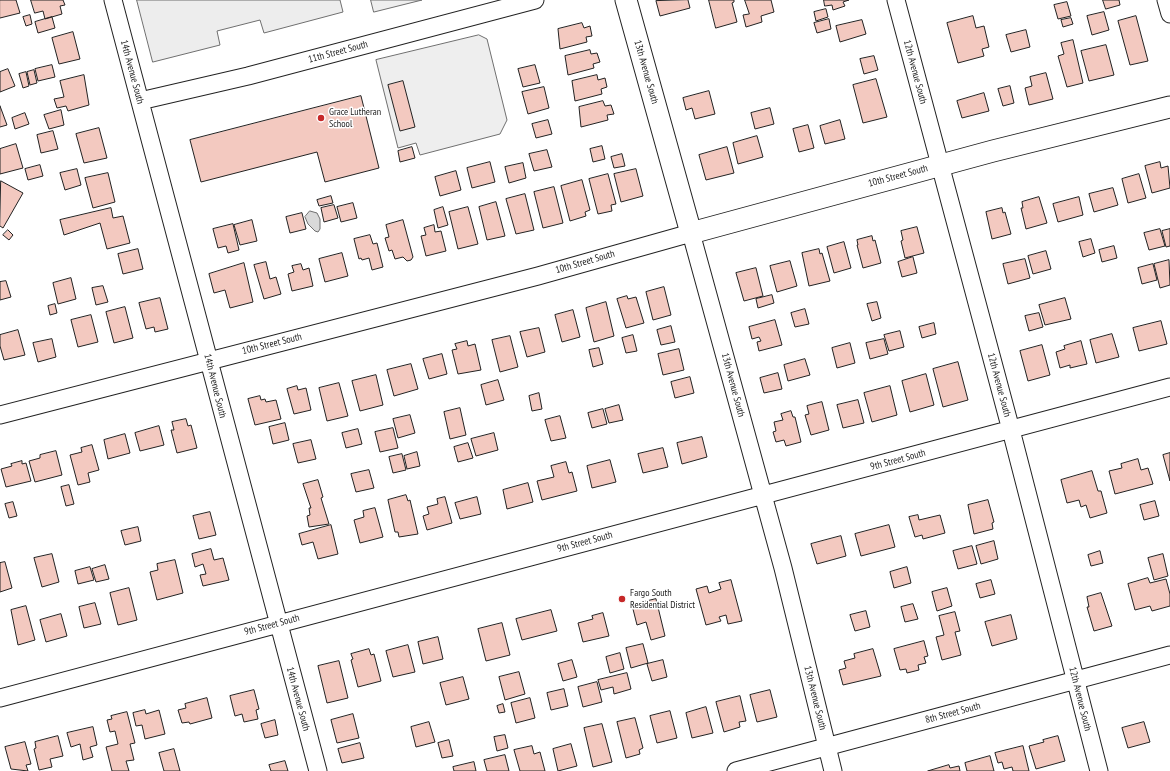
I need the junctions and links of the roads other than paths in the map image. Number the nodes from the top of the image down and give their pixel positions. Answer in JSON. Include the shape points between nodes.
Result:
{"nodes":[{"id":1,"x":113,"y":0,"type":"edge"},
{"id":2,"x":535,"y":0,"type":"edge"},
{"id":3,"x":626,"y":0,"type":"edge"},
{"id":4,"x":896,"y":0,"type":"edge"},
{"id":5,"x":1166,"y":0,"type":"edge"},
{"id":6,"x":1170,"y":14,"type":"edge"},
{"id":7,"x":140,"y":101,"type":"junction"},
{"id":8,"x":1170,"y":107,"type":"edge"},
{"id":9,"x":940,"y":165,"type":"junction"},
{"id":10,"x":691,"y":233,"type":"junction"},
{"id":11,"x":208,"y":360,"type":"junction"},
{"id":12,"x":1170,"y":387,"type":"edge"},
{"id":13,"x":0,"y":415,"type":"edge"},
{"id":14,"x":1011,"y":430,"type":"junction"},
{"id":15,"x":763,"y":495,"type":"junction"},
{"id":16,"x":279,"y":623,"type":"junction"},
{"id":17,"x":1170,"y":655,"type":"edge"},
{"id":18,"x":1076,"y":680,"type":"junction"},
{"id":19,"x":0,"y":698,"type":"edge"},
{"id":20,"x":827,"y":747,"type":"junction"},
{"id":21,"x":318,"y":771,"type":"edge"},
{"id":22,"x":736,"y":771,"type":"edge"},
{"id":23,"x":833,"y":771,"type":"edge"},
{"id":24,"x":1099,"y":771,"type":"edge"}],
"edges":[{"from":1,"to":7,"type":"street","name":"14th Avenue South"},
{"from":2,"to":7,"type":"street","name":"11th Street South","via":[[248,76]]},
{"from":3,"to":10,"type":"main road","name":"13th Avenue South"},
{"from":4,"to":9,"type":"street","name":"12th Avenue South"},
{"from":5,"to":6,"type":"street"},
{"from":7,"to":11,"type":"street","name":"14th Avenue South"},
{"from":8,"to":9,"type":"main road","name":"10th Street South"},
{"from":9,"to":10,"type":"main road","name":"10th Street South"},
{"from":9,"to":14,"type":"street","name":"12th Avenue South"},
{"from":10,"to":11,"type":"street","name":"10th Street South","via":[[530,278]]},
{"from":10,"to":15,"type":"street","name":"13th Avenue South"},
{"from":11,"to":13,"type":"street","name":"10th Street South"},
{"from":11,"to":16,"type":"street","name":"14th Avenue South"},
{"from":12,"to":14,"type":"street","name":"9th Street South"},
{"from":14,"to":15,"type":"street","name":"9th Street South"},
{"from":14,"to":18,"type":"street","name":"12th Avenue South"},
{"from":15,"to":16,"type":"street","name":"9th Street South"},
{"from":15,"to":20,"type":"street","name":"13th Avenue South","via":[[784,568]]},
{"from":16,"to":19,"type":"street","name":"9th Street South"},
{"from":16,"to":21,"type":"street","name":"14th Avenue South"},
{"from":17,"to":18,"type":"street","name":"8th Street South"},
{"from":18,"to":20,"type":"street","name":"8th Street South"},
{"from":18,"to":24,"type":"street","name":"12th Avenue South"},
{"from":20,"to":22,"type":"street","name":"8th Street South"},
{"from":20,"to":23,"type":"street","name":"13th Avenue South"}]}
